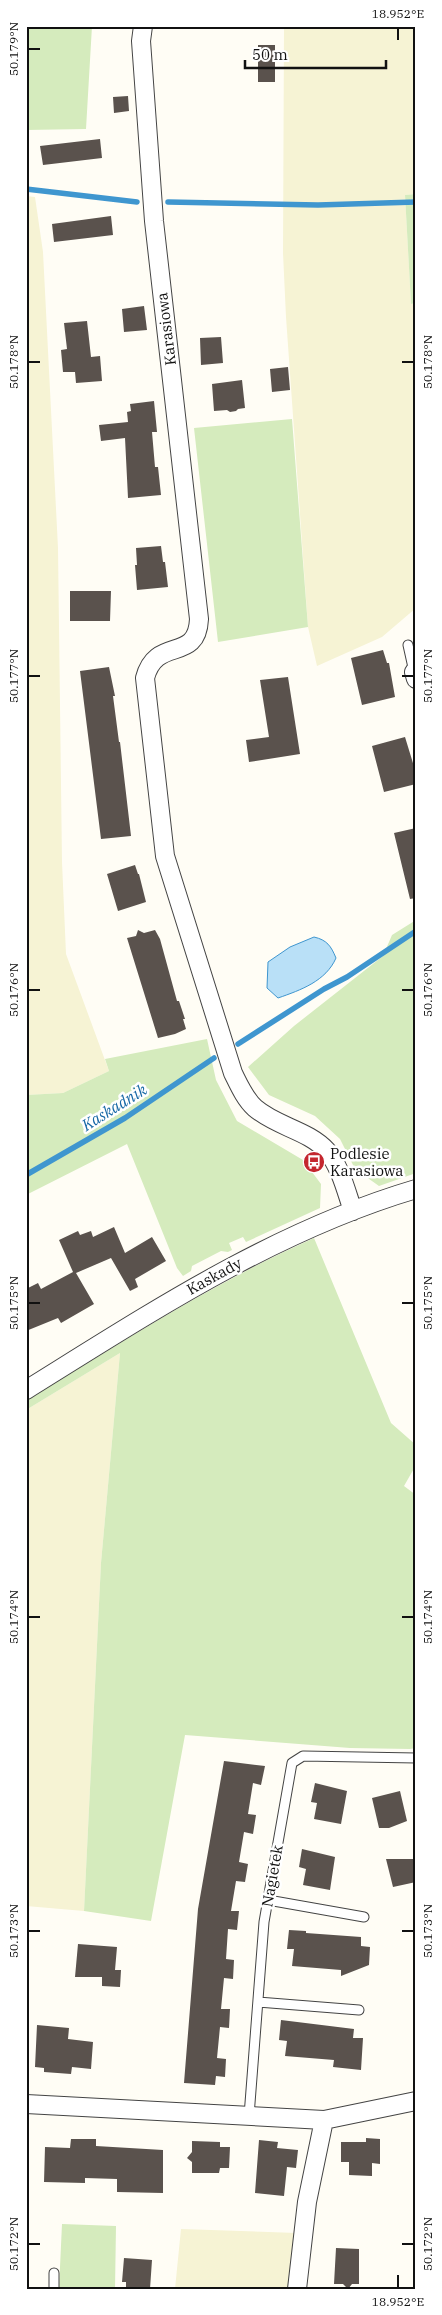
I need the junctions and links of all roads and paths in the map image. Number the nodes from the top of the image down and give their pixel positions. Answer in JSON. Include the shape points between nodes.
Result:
{"nodes":[{"id":1,"x":143,"y":26,"type":"edge"},
{"id":2,"x":408,"y":645,"type":"dead end"},
{"id":3,"x":415,"y":674,"type":"edge"},
{"id":4,"x":416,"y":1188,"type":"edge"},
{"id":5,"x":353,"y":1211,"type":"junction"},
{"id":6,"x":26,"y":1390,"type":"edge"},
{"id":7,"x":416,"y":1758,"type":"edge"},
{"id":8,"x":268,"y":1900,"type":"junction"},
{"id":9,"x":364,"y":1917,"type":"dead end"},
{"id":10,"x":258,"y":2002,"type":"junction"},
{"id":11,"x":359,"y":2010,"type":"dead end"},
{"id":12,"x":416,"y":2101,"type":"edge"},
{"id":13,"x":26,"y":2104,"type":"edge"},
{"id":14,"x":249,"y":2116,"type":"junction"},
{"id":15,"x":324,"y":2120,"type":"junction"},
{"id":16,"x":54,"y":2273,"type":"dead end"},
{"id":17,"x":54,"y":2289,"type":"edge"},
{"id":18,"x":297,"y":2289,"type":"edge"}],
"edges":[{"from":1,"to":5,"type":"street","name":"Karasiowa","via":[[141,41],[154,221],[199,631],[189,643],[151,661],[146,678],[165,856],[233,1073],[254,1108],[316,1141],[327,1151],[336,1165]]},
{"from":2,"to":3,"type":"lane"},
{"from":4,"to":5,"type":"street","name":"Kaskady"},
{"from":5,"to":6,"type":"street","name":"Kaskady","via":[[247,1258],[186,1291]]},
{"from":7,"to":8,"type":"lane","name":"Nagietek","via":[[303,1756],[292,1763]]},
{"from":8,"to":9,"type":"lane"},
{"from":8,"to":10,"type":"lane","name":"Nagietek"},
{"from":10,"to":11,"type":"lane"},
{"from":10,"to":14,"type":"lane","name":"Nagietek"},
{"from":12,"to":15,"type":"street"},
{"from":13,"to":14,"type":"street"},
{"from":14,"to":15,"type":"street"},
{"from":15,"to":18,"type":"street","via":[[307,2202]]},
{"from":16,"to":17,"type":"lane"}]}
